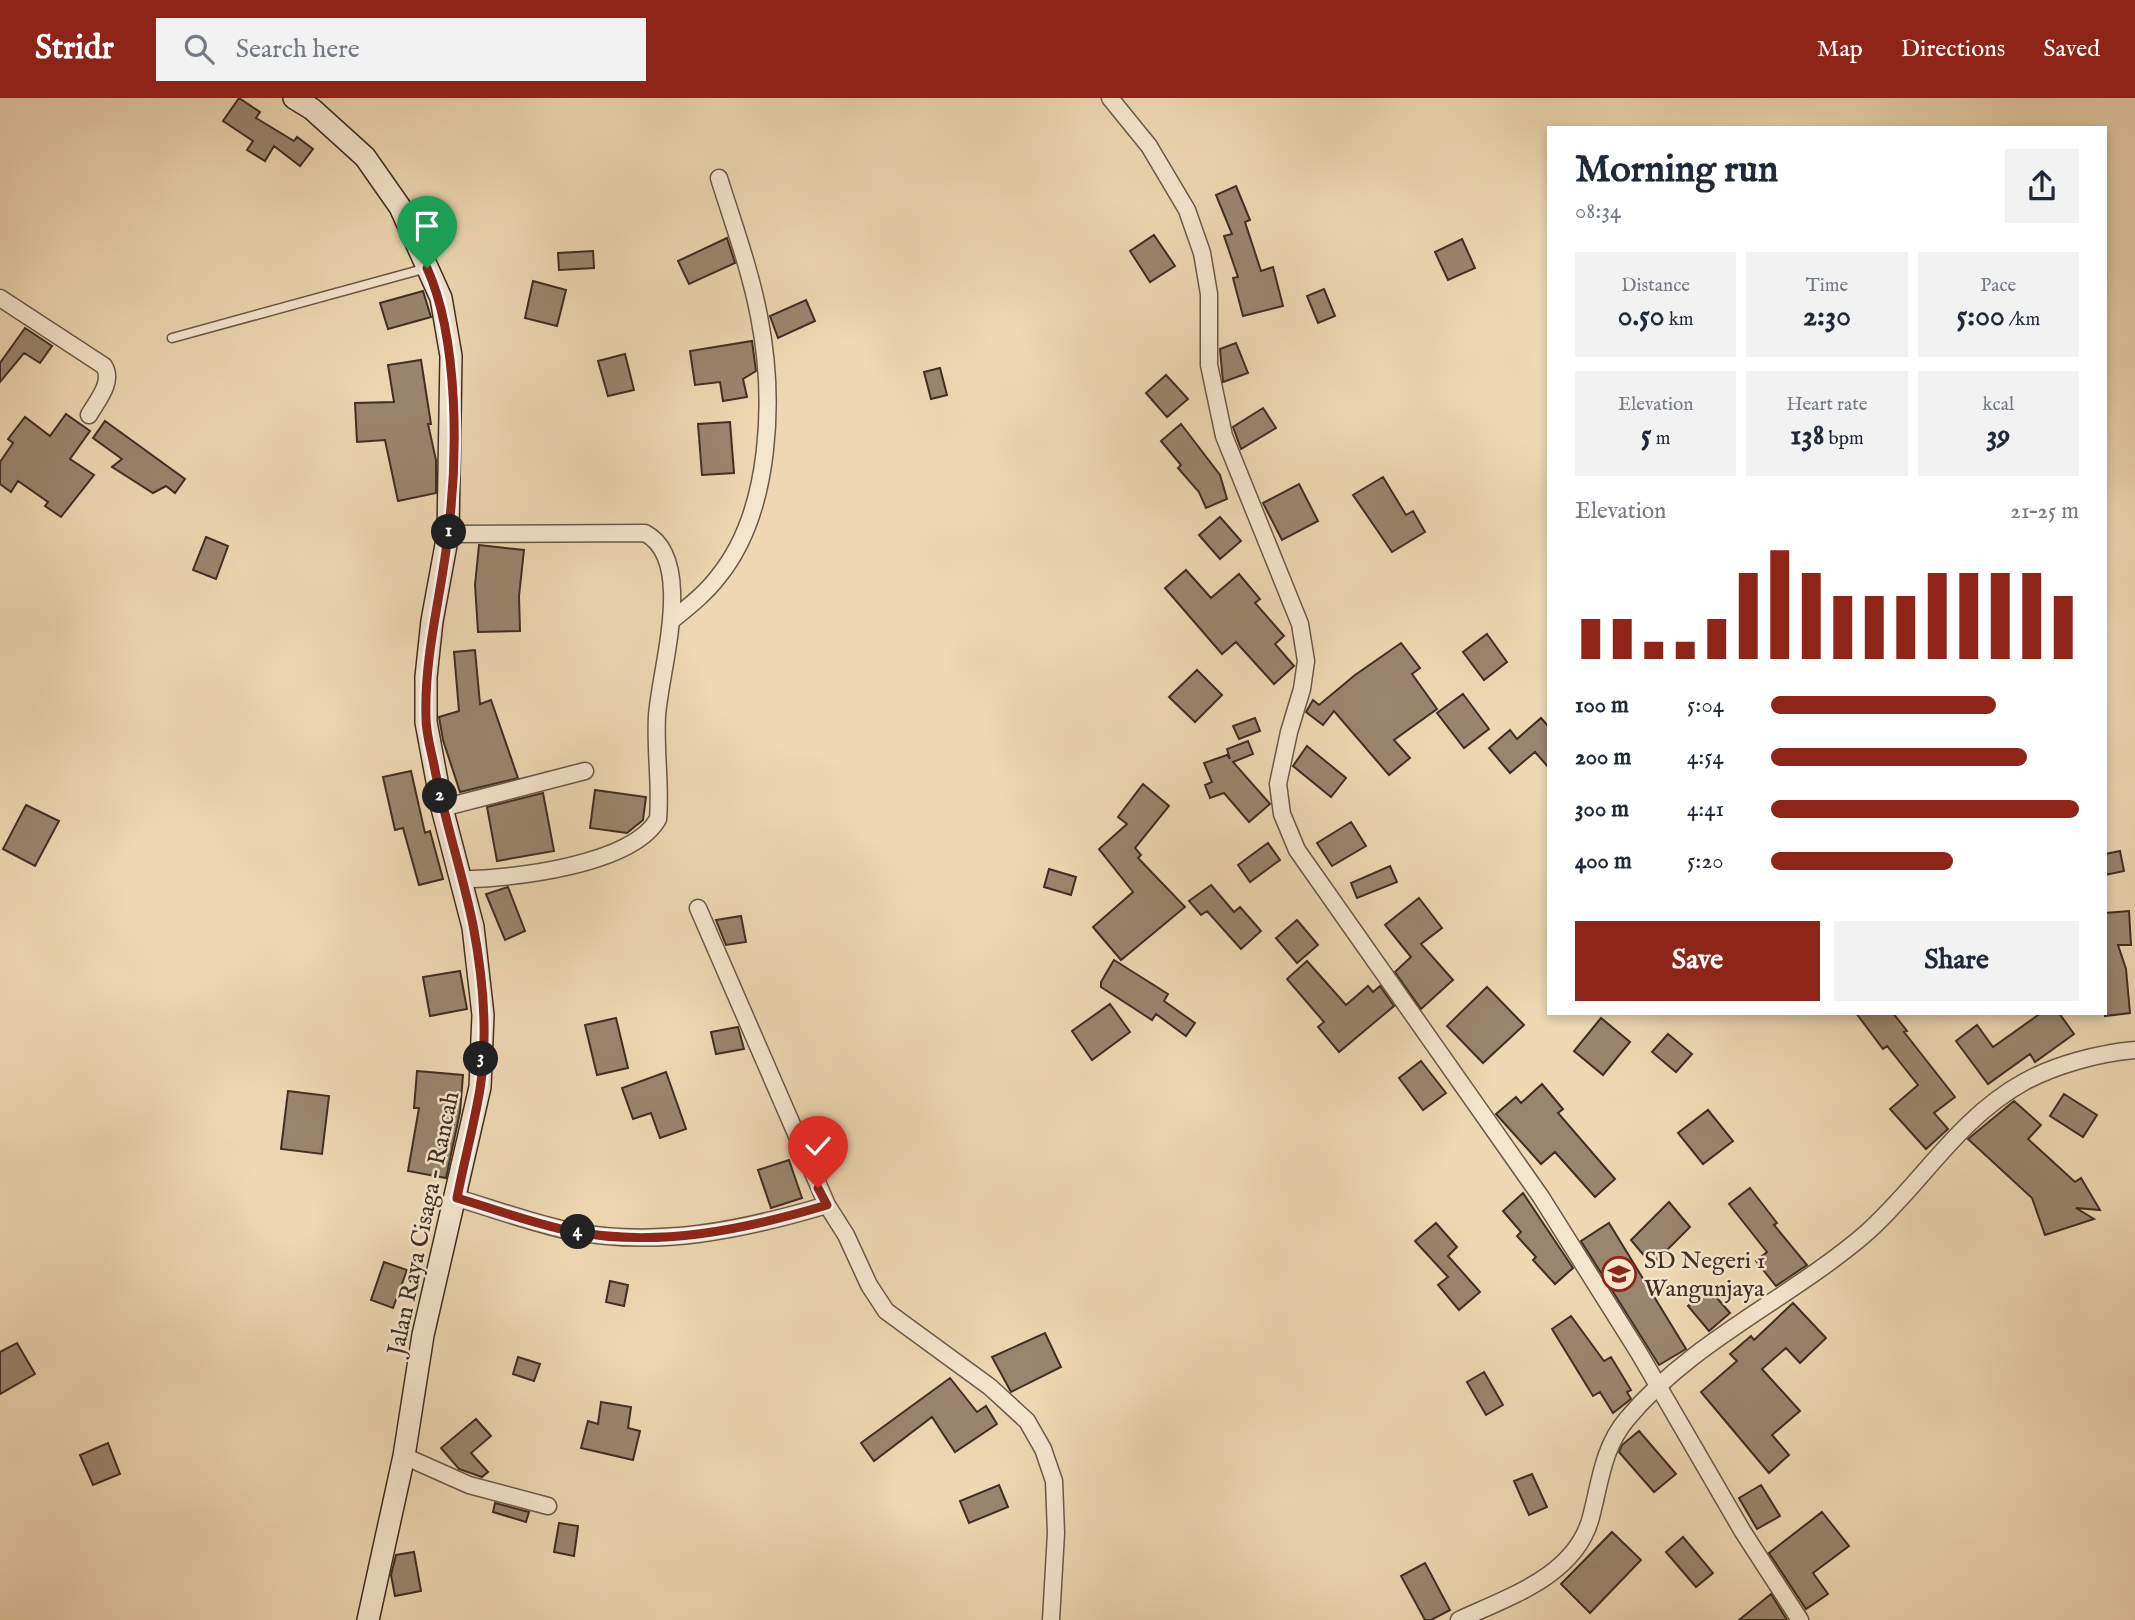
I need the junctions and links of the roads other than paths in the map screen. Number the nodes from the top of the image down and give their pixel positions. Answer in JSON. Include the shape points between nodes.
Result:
{"nodes":[{"id":1,"x":293,"y":98,"type":"edge"},
{"id":2,"x":1110,"y":98,"type":"edge"},
{"id":3,"x":719,"y":178,"type":"dead end"},
{"id":4,"x":427,"y":268,"type":"junction"},
{"id":5,"x":0,"y":298,"type":"edge"},
{"id":6,"x":172,"y":338,"type":"dead end"},
{"id":7,"x":89,"y":415,"type":"dead end"},
{"id":8,"x":449,"y":534,"type":"junction"},
{"id":9,"x":671,"y":621,"type":"junction"},
{"id":10,"x":585,"y":771,"type":"dead end"},
{"id":11,"x":442,"y":808,"type":"junction"},
{"id":12,"x":462,"y":879,"type":"junction"},
{"id":13,"x":698,"y":908,"type":"dead end"},
{"id":14,"x":2135,"y":1049,"type":"edge"},
{"id":15,"x":457,"y":1198,"type":"junction"},
{"id":16,"x":827,"y":1205,"type":"junction"},
{"id":17,"x":1658,"y":1385,"type":"junction"},
{"id":18,"x":404,"y":1456,"type":"junction"},
{"id":19,"x":548,"y":1506,"type":"dead end"},
{"id":20,"x":368,"y":1620,"type":"edge"},
{"id":21,"x":1051,"y":1620,"type":"edge"},
{"id":22,"x":1459,"y":1620,"type":"edge"},
{"id":23,"x":1800,"y":1620,"type":"edge"}],
"edges":[{"from":1,"to":4,"type":"main road","name":"Jalan Raya Cisaga – Rancah","via":[[312,109],[365,157],[400,206]]},
{"from":2,"to":17,"type":"street","via":[[1150,146],[1187,210],[1202,253],[1209,294],[1209,365],[1224,436],[1300,624],[1306,661],[1278,784],[1282,814],[1297,850],[1541,1197]]},
{"from":3,"to":9,"type":"street","via":[[760,318],[767,438],[752,512],[737,545],[719,576]]},
{"from":4,"to":6,"type":"lane"},
{"from":4,"to":8,"type":"main road","name":"Jalan Raya Cisaga – Rancah","via":[[441,298],[451,356]]},
{"from":5,"to":7,"type":"street","via":[[104,366],[107,384]]},
{"from":8,"to":9,"type":"street","via":[[645,533],[664,548],[670,570]]},
{"from":8,"to":11,"type":"main road","name":"Jalan Raya Cisaga – Rancah","via":[[426,677],[426,722]]},
{"from":9,"to":12,"type":"street","via":[[660,677],[656,755],[660,803],[653,830],[639,841],[592,860],[550,871]]},
{"from":10,"to":11,"type":"street"},
{"from":11,"to":12,"type":"main road","name":"Jalan Raya Cisaga – Rancah"},
{"from":12,"to":15,"type":"main road","name":"Jalan Raya Cisaga – Rancah","via":[[473,927],[483,1015],[480,1087]]},
{"from":13,"to":16,"type":"street"},
{"from":14,"to":17,"type":"street","via":[[2062,1066],[2025,1081],[1983,1108],[1864,1234]]},
{"from":15,"to":16,"type":"street","via":[[569,1231],[659,1238],[718,1233]]},
{"from":15,"to":18,"type":"main road","name":"Jalan Raya Cisaga – Rancah","via":[[423,1335]]},
{"from":16,"to":21,"type":"street","via":[[886,1311],[990,1387],[1027,1421],[1043,1449],[1054,1481]]},
{"from":17,"to":22,"type":"street","via":[[1612,1440],[1591,1521],[1578,1546],[1535,1585]]},
{"from":17,"to":23,"type":"street"},
{"from":18,"to":19,"type":"street","via":[[469,1485]]},
{"from":18,"to":20,"type":"main road","name":"Jalan Raya Cisaga – Rancah"}]}
